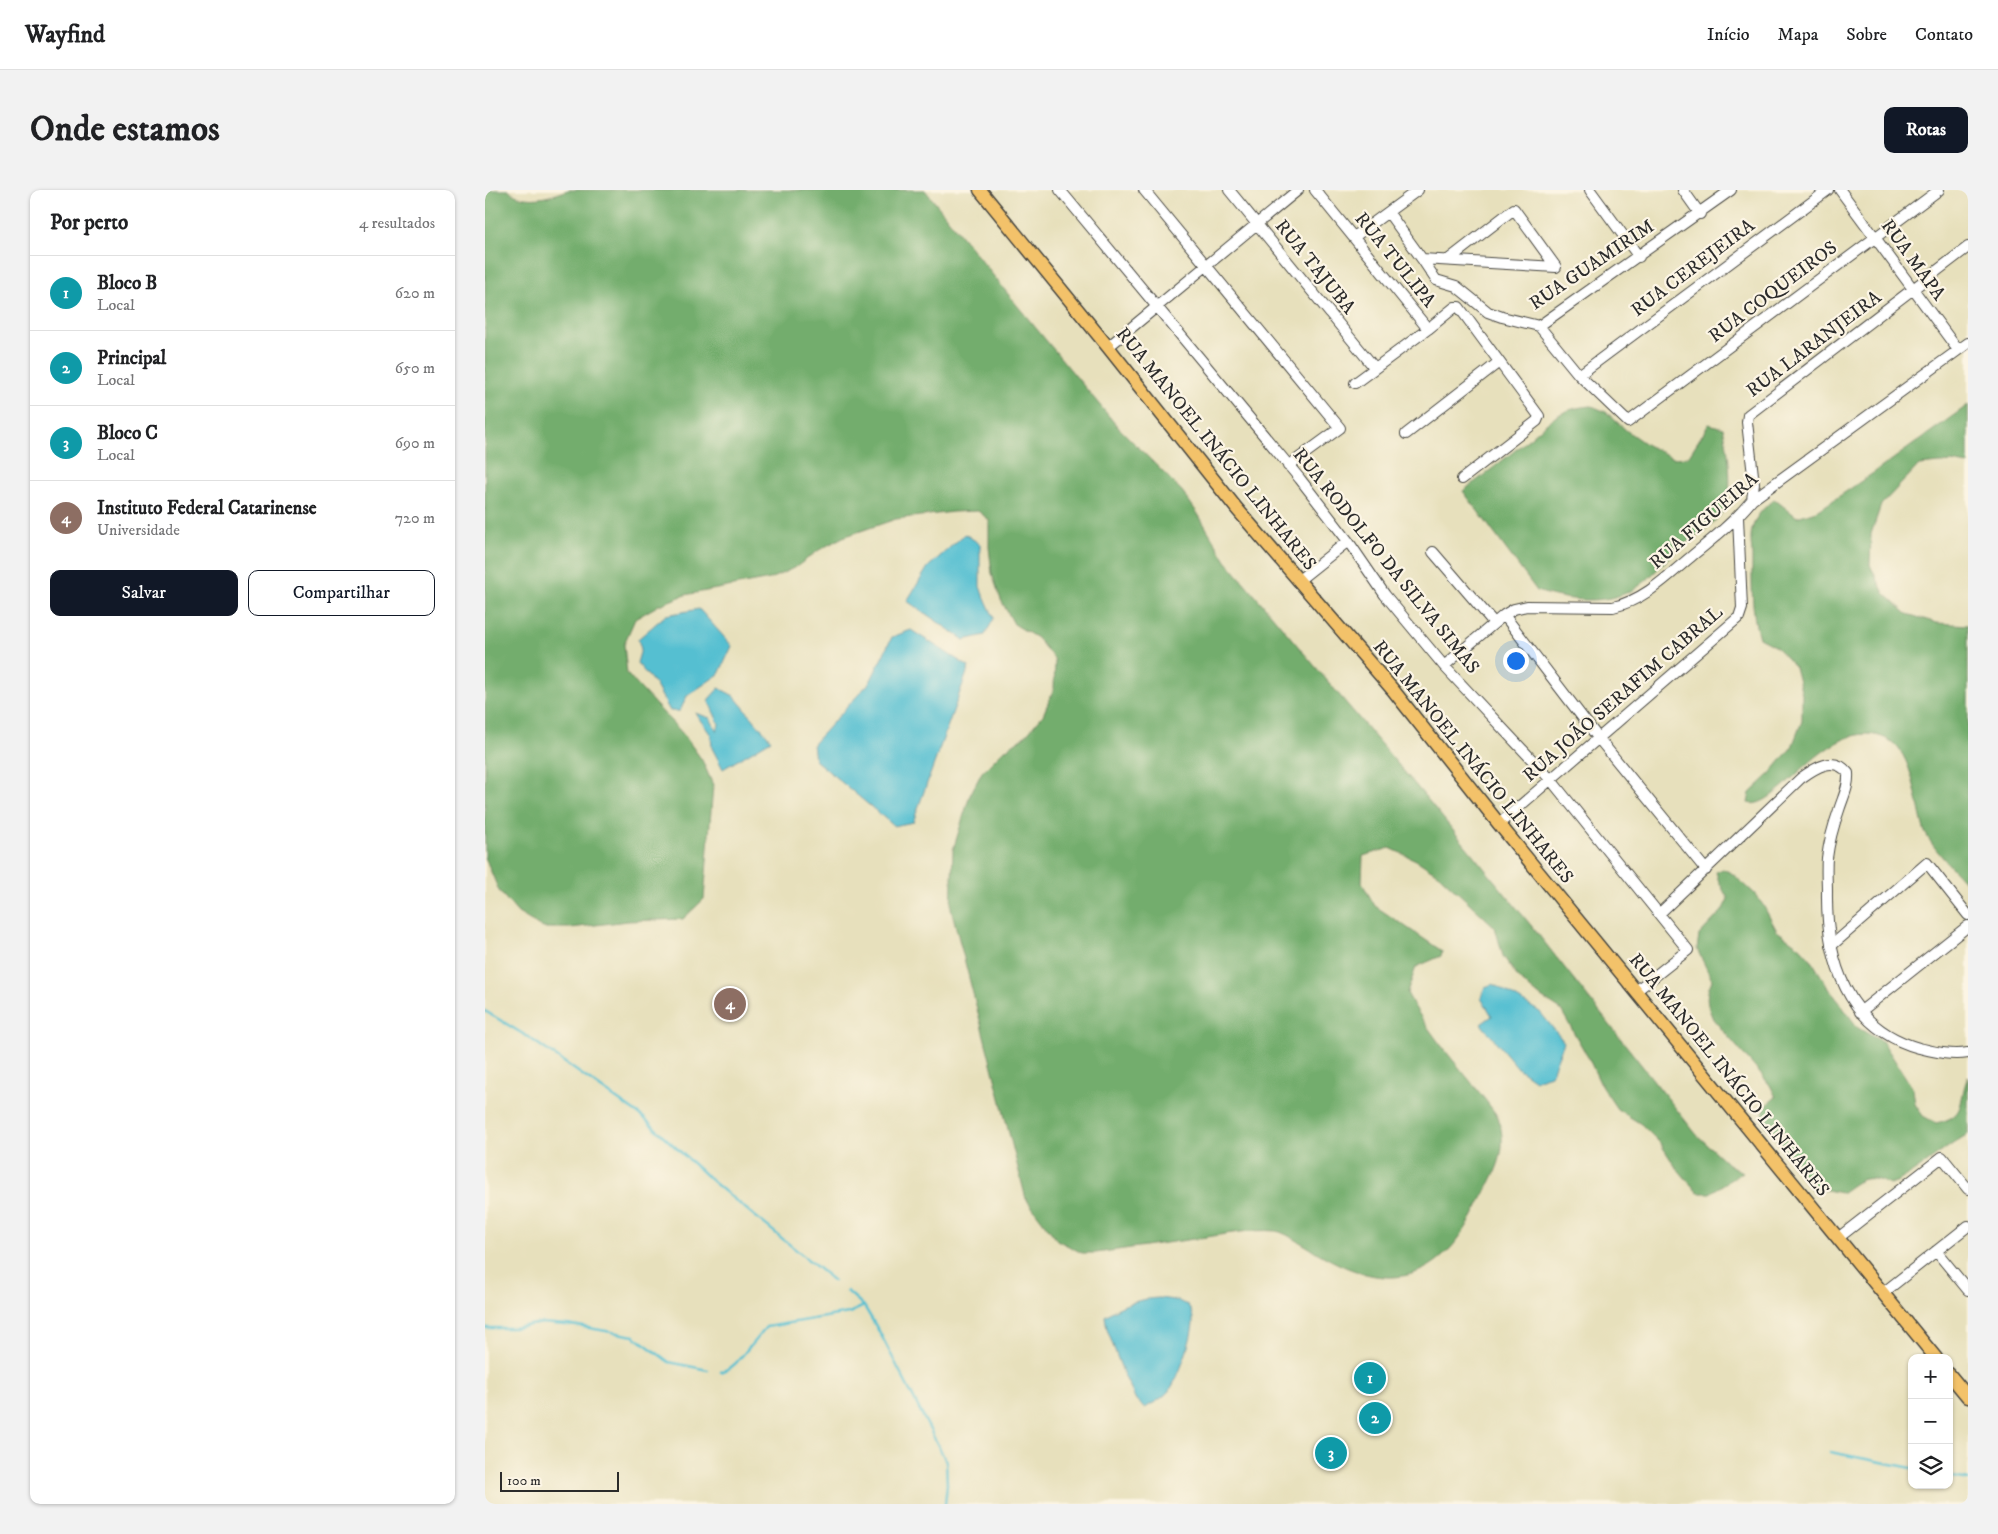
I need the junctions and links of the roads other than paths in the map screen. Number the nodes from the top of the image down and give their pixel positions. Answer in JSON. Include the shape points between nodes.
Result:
{"nodes":[{"id":1,"x":980,"y":190,"type":"edge"},
{"id":2,"x":1060,"y":190,"type":"edge"},
{"id":3,"x":1144,"y":190,"type":"edge"},
{"id":4,"x":1229,"y":190,"type":"edge"},
{"id":5,"x":1298,"y":190,"type":"edge"},
{"id":6,"x":1315,"y":190,"type":"edge"},
{"id":7,"x":1417,"y":190,"type":"edge"},
{"id":8,"x":1590,"y":190,"type":"edge"},
{"id":9,"x":1683,"y":190,"type":"edge"},
{"id":10,"x":1731,"y":190,"type":"edge"},
{"id":11,"x":1828,"y":190,"type":"edge"},
{"id":12,"x":1840,"y":190,"type":"edge"},
{"id":13,"x":1939,"y":190,"type":"edge"},
{"id":14,"x":1388,"y":212,"type":"junction"},
{"id":15,"x":1700,"y":214,"type":"junction"},
{"id":16,"x":1257,"y":224,"type":"junction"},
{"id":17,"x":1354,"y":237,"type":"junction"},
{"id":18,"x":1875,"y":238,"type":"junction"},
{"id":19,"x":1968,"y":247,"type":"edge"},
{"id":20,"x":1639,"y":257,"type":"junction"},
{"id":21,"x":1422,"y":259,"type":"junction"},
{"id":22,"x":1447,"y":260,"type":"junction"},
{"id":23,"x":1207,"y":266,"type":"junction"},
{"id":24,"x":1914,"y":290,"type":"junction"},
{"id":25,"x":1157,"y":307,"type":"junction"},
{"id":26,"x":1539,"y":326,"type":"junction"},
{"id":27,"x":1428,"y":329,"type":"junction"},
{"id":28,"x":1968,"y":343,"type":"edge"},
{"id":29,"x":1108,"y":347,"type":"junction"},
{"id":30,"x":1958,"y":350,"type":"junction"},
{"id":31,"x":1499,"y":362,"type":"junction"},
{"id":32,"x":1374,"y":367,"type":"junction"},
{"id":33,"x":1579,"y":375,"type":"junction"},
{"id":34,"x":1355,"y":382,"type":"dead end"},
{"id":35,"x":1406,"y":434,"type":"dead end"},
{"id":36,"x":1288,"y":466,"type":"junction"},
{"id":37,"x":1462,"y":479,"type":"dead end"},
{"id":38,"x":1752,"y":500,"type":"junction"},
{"id":39,"x":1738,"y":518,"type":"junction"},
{"id":40,"x":1348,"y":541,"type":"junction"},
{"id":41,"x":1433,"y":552,"type":"dead end"},
{"id":42,"x":1299,"y":580,"type":"junction"},
{"id":43,"x":1504,"y":615,"type":"junction"},
{"id":44,"x":1494,"y":623,"type":"junction"},
{"id":45,"x":1444,"y":666,"type":"junction"},
{"id":46,"x":1599,"y":739,"type":"junction"},
{"id":47,"x":1551,"y":780,"type":"junction"},
{"id":48,"x":1499,"y":824,"type":"junction"},
{"id":49,"x":1706,"y":870,"type":"junction"},
{"id":50,"x":1659,"y":914,"type":"junction"},
{"id":51,"x":1968,"y":915,"type":"edge"},
{"id":52,"x":1968,"y":926,"type":"edge"},
{"id":53,"x":1831,"y":946,"type":"junction"},
{"id":54,"x":1636,"y":991,"type":"junction"},
{"id":55,"x":1860,"y":1012,"type":"junction"},
{"id":56,"x":1968,"y":1053,"type":"edge"},
{"id":57,"x":1968,"y":1189,"type":"edge"},
{"id":58,"x":1968,"y":1226,"type":"edge"},
{"id":59,"x":1838,"y":1238,"type":"junction"},
{"id":60,"x":1936,"y":1251,"type":"junction"},
{"id":61,"x":1968,"y":1290,"type":"edge"},
{"id":62,"x":1883,"y":1293,"type":"junction"},
{"id":63,"x":1933,"y":1354,"type":"edge"},
{"id":64,"x":1953,"y":1379,"type":"edge"},
{"id":65,"x":1968,"y":1397,"type":"edge"}],
"edges":[{"from":1,"to":29,"type":"main road","name":"RUA MANOEL INÁCIO LINHARES"},
{"from":2,"to":25,"type":"street","name":"RUA RODOLFO DA SILVA SIMAS"},
{"from":3,"to":23,"type":"street"},
{"from":4,"to":16,"type":"street","name":"RUA TAJUBA"},
{"from":5,"to":16,"type":"street"},
{"from":6,"to":17,"type":"street","name":"RUA TULIPA"},
{"from":7,"to":14,"type":"street"},
{"from":8,"to":20,"type":"street"},
{"from":9,"to":15,"type":"street"},
{"from":10,"to":15,"type":"street","name":"RUA GUAMIRIM"},
{"from":11,"to":33,"type":"street","name":"RUA CEREJEIRA"},
{"from":12,"to":18,"type":"street","name":"RUA MAPA"},
{"from":13,"to":18,"type":"street","name":"RUA COQUEIROS"},
{"from":14,"to":17,"type":"street"},
{"from":14,"to":21,"type":"street","name":"RUA GUAMIRIM"},
{"from":15,"to":20,"type":"street","name":"RUA GUAMIRIM"},
{"from":16,"to":23,"type":"street"},
{"from":16,"to":32,"type":"street","name":"RUA TAJUBA"},
{"from":17,"to":27,"type":"street","name":"RUA TULIPA"},
{"from":18,"to":24,"type":"street","name":"RUA MAPA"},
{"from":18,"to":33,"type":"street","name":"RUA COQUEIROS","via":[[1628,422]]},
{"from":19,"to":24,"type":"street","name":"RUA LARANJEIRA"},
{"from":20,"to":26,"type":"street","name":"RUA GUAMIRIM"},
{"from":21,"to":22,"type":"street"},
{"from":21,"to":26,"type":"street","name":"RUA GUAMIRIM","via":[[1435,280],[1456,286],[1493,314]]},
{"from":22,"to":22,"type":"street","via":[[1514,209],[1556,267]]},
{"from":23,"to":25,"type":"street"},
{"from":23,"to":36,"type":"street","via":[[1340,428]]},
{"from":24,"to":30,"type":"street","name":"RUA MAPA"},
{"from":24,"to":38,"type":"street","name":"RUA LARANJEIRA","via":[[1748,415],[1754,484]]},
{"from":25,"to":29,"type":"street"},
{"from":25,"to":36,"type":"street","name":"RUA RODOLFO DA SILVA SIMAS"},
{"from":26,"to":33,"type":"street"},
{"from":27,"to":31,"type":"street","via":[[1459,306]]},
{"from":27,"to":32,"type":"street"},
{"from":28,"to":30,"type":"street","name":"RUA FIGUEIRA"},
{"from":29,"to":42,"type":"main road","name":"RUA MANOEL INÁCIO LINHARES"},
{"from":30,"to":38,"type":"street","name":"RUA FIGUEIRA"},
{"from":31,"to":35,"type":"street"},
{"from":31,"to":37,"type":"street","via":[[1539,419]]},
{"from":32,"to":34,"type":"street"},
{"from":36,"to":40,"type":"street","name":"RUA RODOLFO DA SILVA SIMAS"},
{"from":38,"to":39,"type":"street","name":"RUA FIGUEIRA"},
{"from":39,"to":43,"type":"street","name":"RUA FIGUEIRA","via":[[1649,591],[1624,604],[1601,608],[1527,606]]},
{"from":39,"to":46,"type":"street","name":"RUA JOÃO SERAFIM CABRAL","via":[[1742,608],[1739,617]]},
{"from":40,"to":42,"type":"street"},
{"from":40,"to":45,"type":"street","name":"RUA RODOLFO DA SILVA SIMAS","via":[[1385,595]]},
{"from":41,"to":44,"type":"street"},
{"from":42,"to":48,"type":"main road","name":"RUA MANOEL INÁCIO LINHARES","via":[[1393,690]]},
{"from":43,"to":44,"type":"street","name":"RUA FIGUEIRA"},
{"from":43,"to":46,"type":"street"},
{"from":44,"to":45,"type":"street","name":"RUA FIGUEIRA"},
{"from":45,"to":47,"type":"street","name":"RUA RODOLFO DA SILVA SIMAS"},
{"from":46,"to":47,"type":"street","name":"RUA JOÃO SERAFIM CABRAL"},
{"from":46,"to":49,"type":"street"},
{"from":47,"to":48,"type":"street","name":"RUA JOÃO SERAFIM CABRAL"},
{"from":47,"to":50,"type":"street","name":"RUA RODOLFO DA SILVA SIMAS"},
{"from":48,"to":54,"type":"main road","name":"RUA MANOEL INÁCIO LINHARES"},
{"from":49,"to":50,"type":"street"},
{"from":49,"to":53,"type":"street","via":[[1809,772],[1829,764],[1845,769],[1849,780],[1827,857]]},
{"from":50,"to":54,"type":"street","name":"RUA RODOLFO DA SILVA SIMAS","via":[[1688,950]]},
{"from":51,"to":53,"type":"street","via":[[1927,863]]},
{"from":52,"to":55,"type":"street"},
{"from":53,"to":55,"type":"street","via":[[1844,988]]},
{"from":54,"to":59,"type":"main road","name":"RUA MANOEL INÁCIO LINHARES"},
{"from":55,"to":56,"type":"street","via":[[1908,1045],[1955,1055]]},
{"from":57,"to":59,"type":"street","via":[[1942,1157]]},
{"from":58,"to":60,"type":"street"},
{"from":59,"to":62,"type":"main road","name":"RUA MANOEL INÁCIO LINHARES"},
{"from":60,"to":61,"type":"street"},
{"from":60,"to":62,"type":"street"},
{"from":62,"to":63,"type":"main road","name":"RUA MANOEL INÁCIO LINHARES"},
{"from":64,"to":65,"type":"main road"}]}
